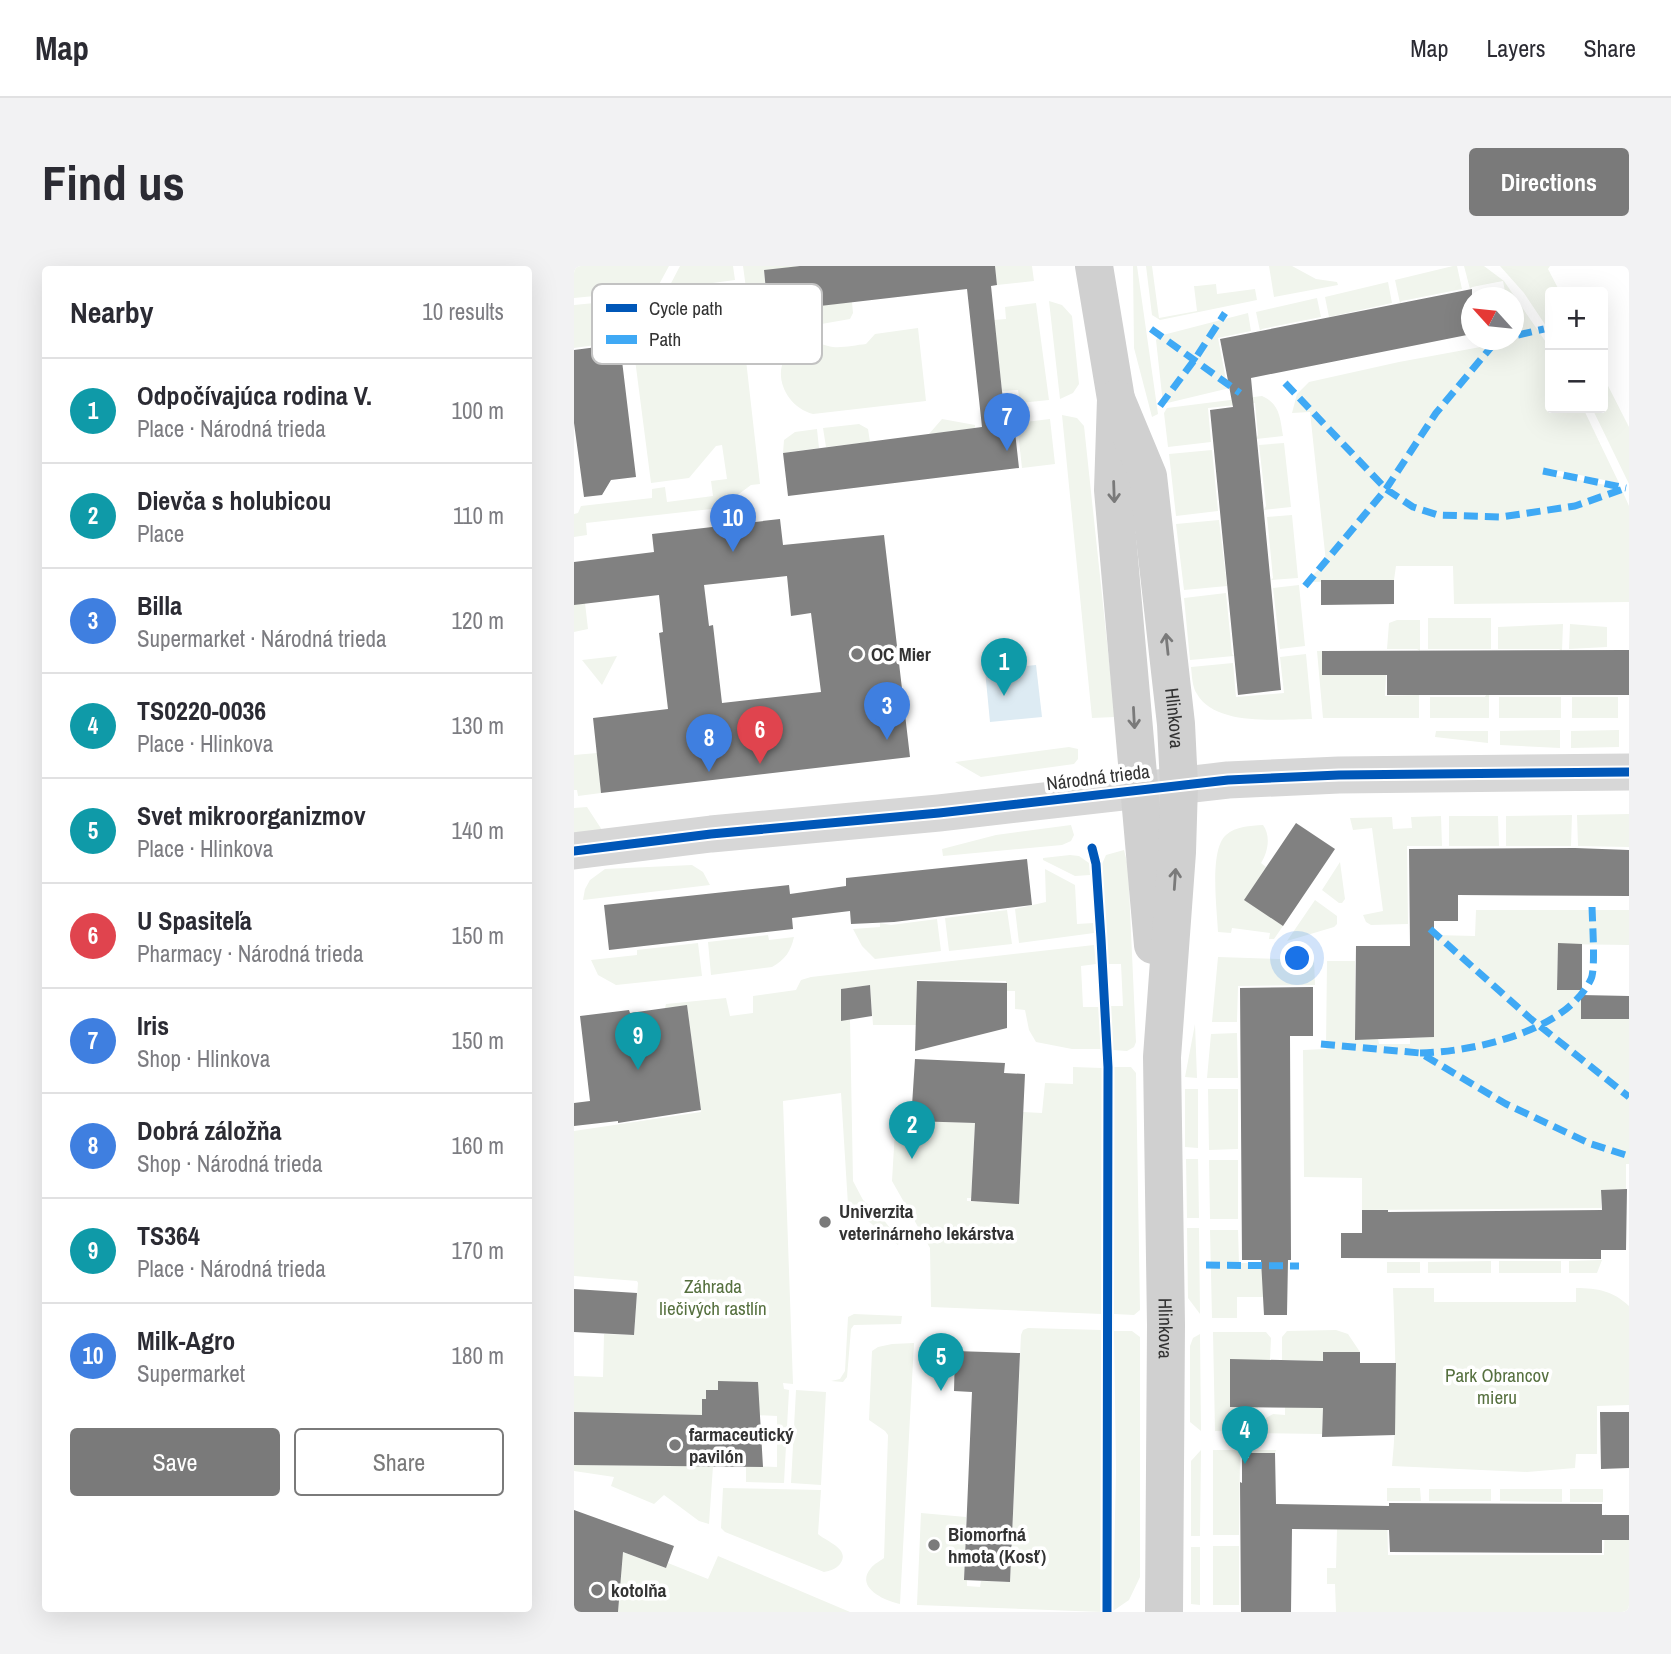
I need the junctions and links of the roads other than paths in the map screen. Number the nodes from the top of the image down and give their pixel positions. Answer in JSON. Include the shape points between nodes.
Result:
{"nodes":[{"id":1,"x":1094,"y":266,"type":"edge"},
{"id":2,"x":1116,"y":399,"type":"junction"},
{"id":3,"x":1629,"y":772,"type":"edge"},
{"id":4,"x":1179,"y":785,"type":"junction"},
{"id":5,"x":1139,"y":790,"type":"junction"},
{"id":6,"x":574,"y":850,"type":"edge"},
{"id":7,"x":1162,"y":1044,"type":"junction"},
{"id":8,"x":1164,"y":1612,"type":"edge"}],
"edges":[{"from":1,"to":2,"type":"main road","name":"Hlinkova"},
{"from":4,"to":2,"type":"main road","name":"Hlinkova","one_way":true,"via":[[1148,476]]},
{"from":2,"to":5,"type":"main road","name":"Hlinkova","one_way":true,"via":[[1114,490]]},
{"from":3,"to":4,"type":"street","name":"Národná trieda","via":[[1339,775]]},
{"from":4,"to":5,"type":"street","name":"Národná trieda"},
{"from":7,"to":4,"type":"main road","name":"Hlinkova","one_way":true},
{"from":5,"to":6,"type":"street","name":"Národná trieda"},
{"from":5,"to":7,"type":"main road","name":"Hlinkova"},
{"from":7,"to":8,"type":"main road","name":"Hlinkova"}]}
